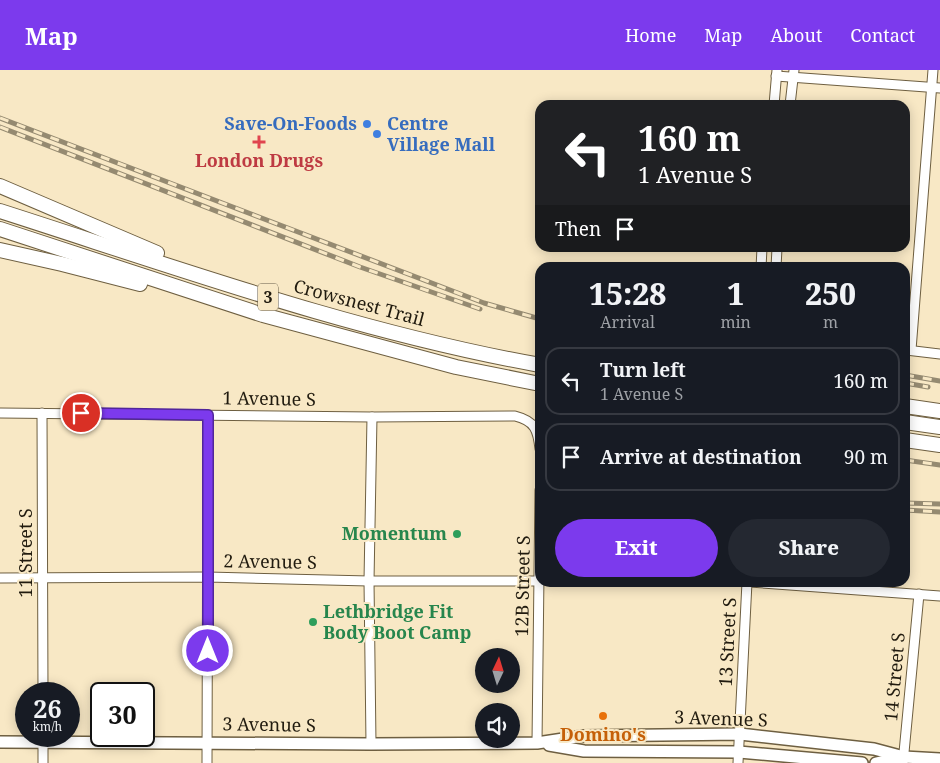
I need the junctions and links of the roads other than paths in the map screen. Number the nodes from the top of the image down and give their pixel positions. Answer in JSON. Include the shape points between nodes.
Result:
{"nodes":[{"id":1,"x":933,"y":70,"type":"edge"},
{"id":2,"x":777,"y":73,"type":"edge"},
{"id":3,"x":793,"y":73,"type":"edge"},
{"id":4,"x":936,"y":88,"type":"edge"},
{"id":5,"x":774,"y":100,"type":"edge"},
{"id":6,"x":790,"y":100,"type":"edge"},
{"id":7,"x":0,"y":186,"type":"edge"},
{"id":8,"x":0,"y":211,"type":"edge"},
{"id":9,"x":0,"y":230,"type":"edge"},
{"id":10,"x":0,"y":250,"type":"edge"},
{"id":11,"x":231,"y":285,"type":"junction"},
{"id":12,"x":263,"y":315,"type":"junction"},
{"id":13,"x":910,"y":331,"type":"edge"},
{"id":14,"x":910,"y":350,"type":"edge"},
{"id":15,"x":940,"y":354,"type":"edge"},
{"id":16,"x":535,"y":364,"type":"edge"},
{"id":17,"x":535,"y":383,"type":"edge"},
{"id":18,"x":910,"y":407,"type":"edge"},
{"id":19,"x":940,"y":411,"type":"edge"},
{"id":20,"x":0,"y":413,"type":"edge"},
{"id":21,"x":42,"y":413,"type":"junction"},
{"id":22,"x":208,"y":415,"type":"junction"},
{"id":23,"x":372,"y":416,"type":"junction"},
{"id":24,"x":910,"y":423,"type":"edge"},
{"id":25,"x":535,"y":426,"type":"edge"},
{"id":26,"x":940,"y":427,"type":"edge"},
{"id":27,"x":910,"y":441,"type":"edge"},
{"id":28,"x":940,"y":445,"type":"edge"},
{"id":29,"x":208,"y":577,"type":"junction"},
{"id":30,"x":0,"y":578,"type":"edge"},
{"id":31,"x":42,"y":578,"type":"junction"},
{"id":32,"x":369,"y":581,"type":"junction"},
{"id":33,"x":535,"y":582,"type":"edge"},
{"id":34,"x":539,"y":587,"type":"edge"},
{"id":35,"x":749,"y":587,"type":"edge"},
{"id":36,"x":820,"y":587,"type":"edge"},
{"id":37,"x":919,"y":594,"type":"junction"},
{"id":38,"x":940,"y":596,"type":"edge"},
{"id":39,"x":43,"y":682,"type":"edge"},
{"id":40,"x":740,"y":734,"type":"junction"},
{"id":41,"x":80,"y":740,"type":"edge"},
{"id":42,"x":15,"y":741,"type":"edge"},
{"id":43,"x":0,"y":742,"type":"edge"},
{"id":44,"x":207,"y":742,"type":"junction"},
{"id":45,"x":537,"y":743,"type":"junction"},
{"id":46,"x":371,"y":744,"type":"junction"},
{"id":47,"x":43,"y":747,"type":"edge"},
{"id":48,"x":739,"y":758,"type":"edge"},
{"id":49,"x":940,"y":759,"type":"edge"},
{"id":50,"x":903,"y":760,"type":"edge"},
{"id":51,"x":43,"y":763,"type":"edge"},
{"id":52,"x":207,"y":763,"type":"edge"},
{"id":53,"x":862,"y":763,"type":"edge"},
{"id":54,"x":876,"y":763,"type":"edge"}],
"edges":[{"from":1,"to":4,"type":"street"},
{"from":2,"to":3,"type":"street"},
{"from":2,"to":5,"type":"street"},
{"from":3,"to":4,"type":"street"},
{"from":3,"to":6,"type":"street"},
{"from":4,"to":13,"type":"street"},
{"from":7,"to":11,"type":"highway"},
{"from":8,"to":11,"type":"highway","name":"Crowsnest Trail","number":"3"},
{"from":9,"to":12,"type":"highway","name":"Crowsnest Trail","number":"3"},
{"from":10,"to":12,"type":"highway"},
{"from":11,"to":16,"type":"highway","name":"Crowsnest Trail","number":"3","via":[[386,331],[460,350]]},
{"from":12,"to":17,"type":"highway","name":"Crowsnest Trail","number":"3","via":[[456,367]]},
{"from":14,"to":15,"type":"street"},
{"from":18,"to":19,"type":"highway"},
{"from":20,"to":21,"type":"street","name":"1 Avenue S"},
{"from":21,"to":22,"type":"street","name":"1 Avenue S"},
{"from":21,"to":31,"type":"street","name":"11 Street S"},
{"from":22,"to":23,"type":"street","name":"1 Avenue S"},
{"from":22,"to":29,"type":"street"},
{"from":23,"to":25,"type":"street","name":"1 Avenue S","via":[[516,416]]},
{"from":23,"to":32,"type":"street"},
{"from":24,"to":26,"type":"highway"},
{"from":27,"to":28,"type":"highway"},
{"from":29,"to":31,"type":"street","name":"2 Avenue S"},
{"from":29,"to":32,"type":"street","name":"2 Avenue S"},
{"from":29,"to":44,"type":"street"},
{"from":30,"to":31,"type":"street","name":"2 Avenue S"},
{"from":31,"to":39,"type":"street","name":"11 Street S"},
{"from":32,"to":33,"type":"street","name":"2 Avenue S"},
{"from":32,"to":46,"type":"street"},
{"from":34,"to":45,"type":"street","name":"12B Street S"},
{"from":35,"to":40,"type":"street","name":"13 Street S"},
{"from":36,"to":37,"type":"street"},
{"from":37,"to":38,"type":"street"},
{"from":37,"to":50,"type":"street","name":"14 Street S"},
{"from":40,"to":45,"type":"main road","name":"3 Avenue S","via":[[584,736]]},
{"from":40,"to":48,"type":"street","name":"13 Street S"},
{"from":40,"to":50,"type":"main road","name":"3 Avenue S","via":[[874,749]]},
{"from":41,"to":44,"type":"main road","name":"3 Avenue S"},
{"from":42,"to":43,"type":"main road","name":"3 Avenue S"},
{"from":44,"to":46,"type":"main road","name":"3 Avenue S"},
{"from":44,"to":52,"type":"street"},
{"from":45,"to":46,"type":"main road","name":"3 Avenue S"},
{"from":45,"to":48,"type":"main road","name":"3 Avenue S","via":[[584,751]]},
{"from":47,"to":51,"type":"street"},
{"from":48,"to":53,"type":"main road","name":"3 Avenue S"},
{"from":49,"to":50,"type":"main road","name":"3 Avenue S"},
{"from":50,"to":54,"type":"main road","name":"3 Avenue S"}]}
